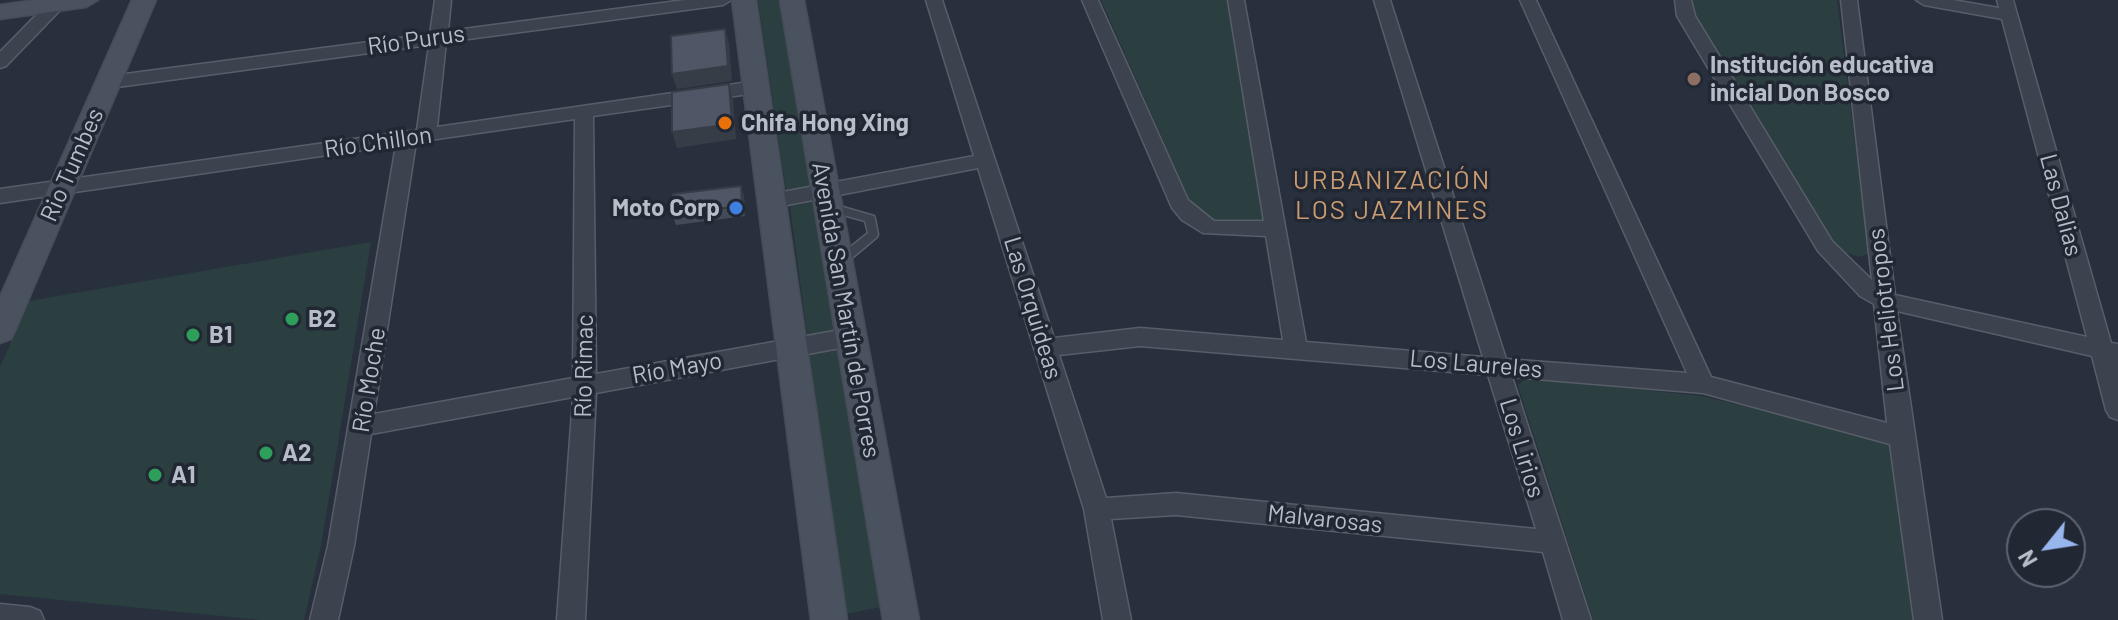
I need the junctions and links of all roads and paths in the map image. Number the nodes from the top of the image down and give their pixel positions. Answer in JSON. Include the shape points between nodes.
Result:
{"nodes":[{"id":1,"x":86,"y":0,"type":"edge"},
{"id":2,"x":144,"y":0,"type":"edge"},
{"id":3,"x":443,"y":0,"type":"edge"},
{"id":4,"x":723,"y":0,"type":"edge"},
{"id":5,"x":744,"y":0,"type":"edge"},
{"id":6,"x":792,"y":0,"type":"edge"},
{"id":7,"x":934,"y":0,"type":"edge"},
{"id":8,"x":1090,"y":0,"type":"edge"},
{"id":9,"x":1236,"y":0,"type":"edge"},
{"id":10,"x":1382,"y":0,"type":"edge"},
{"id":11,"x":1528,"y":0,"type":"edge"},
{"id":12,"x":1683,"y":0,"type":"edge"},
{"id":13,"x":1849,"y":0,"type":"edge"},
{"id":14,"x":1924,"y":0,"type":"edge"},
{"id":15,"x":57,"y":4,"type":"junction"},
{"id":16,"x":2007,"y":8,"type":"edge"},
{"id":17,"x":0,"y":12,"type":"edge"},
{"id":18,"x":438,"y":37,"type":"junction"},
{"id":19,"x":0,"y":62,"type":"edge"},
{"id":20,"x":110,"y":82,"type":"junction"},
{"id":21,"x":756,"y":87,"type":"junction"},
{"id":22,"x":584,"y":111,"type":"junction"},
{"id":23,"x":416,"y":137,"type":"junction"},
{"id":24,"x":987,"y":160,"type":"junction"},
{"id":25,"x":62,"y":187,"type":"junction"},
{"id":26,"x":0,"y":196,"type":"edge"},
{"id":27,"x":827,"y":200,"type":"junction"},
{"id":28,"x":772,"y":201,"type":"junction"},
{"id":29,"x":1278,"y":229,"type":"junction"},
{"id":30,"x":1887,"y":301,"type":"junction"},
{"id":31,"x":2,"y":321,"type":"edge"},
{"id":32,"x":851,"y":337,"type":"junction"},
{"id":33,"x":794,"y":347,"type":"junction"},
{"id":34,"x":1045,"y":348,"type":"junction"},
{"id":35,"x":1296,"y":348,"type":"junction"},
{"id":36,"x":2110,"y":351,"type":"edge"},
{"id":37,"x":1496,"y":366,"type":"junction"},
{"id":38,"x":1703,"y":384,"type":"junction"},
{"id":39,"x":585,"y":385,"type":"junction"},
{"id":40,"x":2118,"y":410,"type":"edge"},
{"id":41,"x":362,"y":426,"type":"junction"},
{"id":42,"x":1901,"y":437,"type":"junction"},
{"id":43,"x":1097,"y":509,"type":"junction"},
{"id":44,"x":1552,"y":542,"type":"junction"},
{"id":45,"x":0,"y":616,"type":"edge"},
{"id":46,"x":30,"y":620,"type":"edge"},
{"id":47,"x":324,"y":620,"type":"edge"},
{"id":48,"x":571,"y":620,"type":"edge"},
{"id":49,"x":829,"y":620,"type":"edge"},
{"id":50,"x":901,"y":620,"type":"edge"},
{"id":51,"x":1117,"y":620,"type":"edge"},
{"id":52,"x":1577,"y":620,"type":"edge"},
{"id":53,"x":1928,"y":620,"type":"edge"}],
"edges":[{"from":1,"to":15,"type":"main road"},
{"from":2,"to":20,"type":"main road","name":"Rio Tumbes"},
{"from":3,"to":18,"type":"street","name":"Río Moche"},
{"from":4,"to":18,"type":"street","name":"Río Purus"},
{"from":5,"to":21,"type":"main road"},
{"from":6,"to":27,"type":"main road","name":"Avenida San Martín de Porres"},
{"from":7,"to":24,"type":"street","name":"Las Orquideas"},
{"from":8,"to":29,"type":"street","via":[[1179,203],[1210,228]]},
{"from":9,"to":29,"type":"street"},
{"from":10,"to":37,"type":"street","name":"Los Lirios"},
{"from":11,"to":38,"type":"street"},
{"from":12,"to":30,"type":"street","via":[[1686,16],[1825,246],[1868,290]]},
{"from":13,"to":30,"type":"street","name":"Los Heliotropos"},
{"from":14,"to":16,"type":"street"},
{"from":15,"to":17,"type":"main road"},
{"from":15,"to":19,"type":"street"},
{"from":16,"to":36,"type":"street","name":"Las Dalias"},
{"from":18,"to":20,"type":"street","name":"Río Purus"},
{"from":18,"to":23,"type":"street","name":"Río Moche"},
{"from":20,"to":25,"type":"main road","name":"Rio Tumbes"},
{"from":21,"to":22,"type":"street","name":"Río Chillon"},
{"from":21,"to":28,"type":"main road"},
{"from":22,"to":23,"type":"street","name":"Río Chillon"},
{"from":22,"to":39,"type":"street","name":"Río Rimac"},
{"from":23,"to":25,"type":"street","name":"Río Chillon"},
{"from":23,"to":41,"type":"street","name":"Río Moche"},
{"from":24,"to":27,"type":"street"},
{"from":24,"to":34,"type":"street","name":"Las Orquideas"},
{"from":25,"to":26,"type":"street","name":"Río Chillon"},
{"from":25,"to":31,"type":"main road","name":"Rio Tumbes"},
{"from":27,"to":28,"type":"street"},
{"from":27,"to":32,"type":"main road","name":"Avenida San Martín de Porres"},
{"from":28,"to":33,"type":"main road"},
{"from":29,"to":35,"type":"street"},
{"from":30,"to":36,"type":"street"},
{"from":30,"to":42,"type":"street","name":"Los Heliotropos"},
{"from":32,"to":33,"type":"street","name":"Río Mayo"},
{"from":32,"to":50,"type":"main road","name":"Avenida San Martín de Porres"},
{"from":33,"to":39,"type":"street","name":"Río Mayo"},
{"from":33,"to":49,"type":"main road"},
{"from":34,"to":35,"type":"street","name":"Los Laureles","via":[[1140,337]]},
{"from":34,"to":43,"type":"street","name":"Las Orquideas"},
{"from":35,"to":37,"type":"street","name":"Los Laureles"},
{"from":36,"to":40,"type":"street","name":"Las Dalias"},
{"from":37,"to":38,"type":"street","name":"Los Laureles"},
{"from":37,"to":44,"type":"street","name":"Los Lirios"},
{"from":38,"to":42,"type":"street","name":"Los Laureles"},
{"from":39,"to":41,"type":"street","name":"Río Mayo"},
{"from":39,"to":48,"type":"street","name":"Río Rimac"},
{"from":41,"to":47,"type":"street","name":"Río Moche"},
{"from":42,"to":53,"type":"street","name":"Los Heliotropos"},
{"from":43,"to":44,"type":"street","name":"Malvarosas","via":[[1176,504]]},
{"from":43,"to":51,"type":"street","name":"Las Orquideas"},
{"from":44,"to":52,"type":"street","name":"Los Lirios"},
{"from":45,"to":46,"type":"street"}]}
